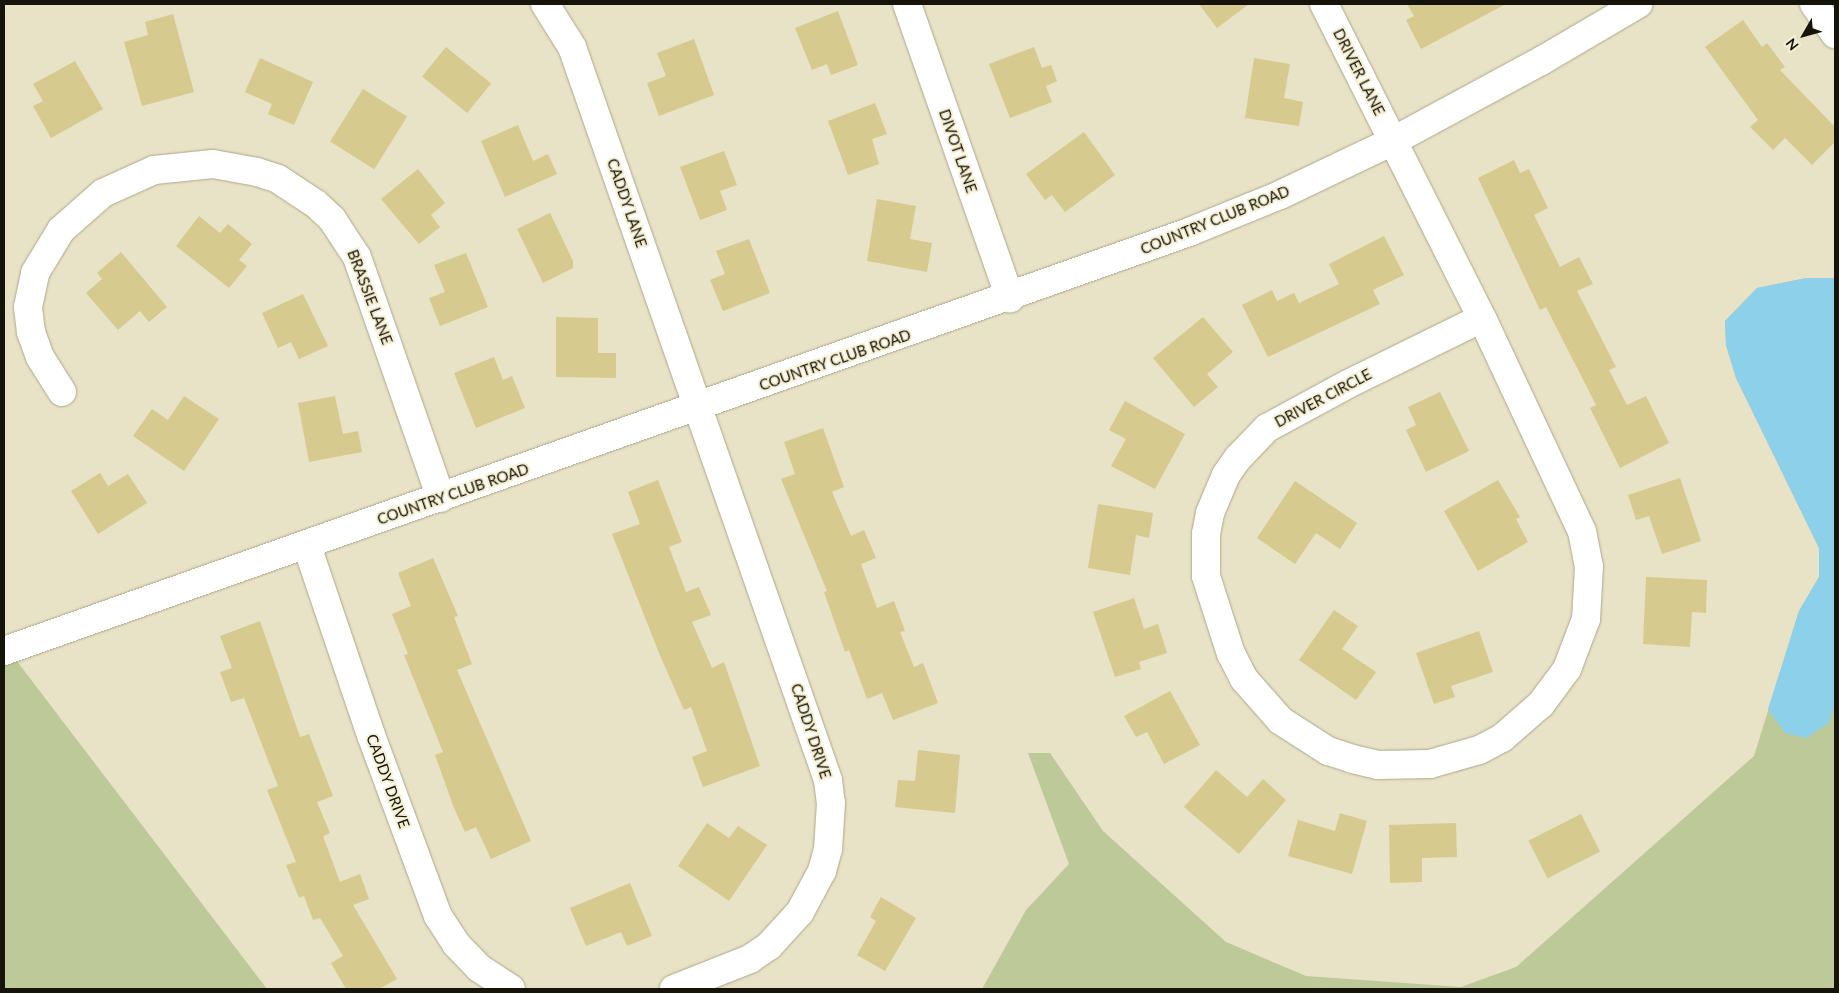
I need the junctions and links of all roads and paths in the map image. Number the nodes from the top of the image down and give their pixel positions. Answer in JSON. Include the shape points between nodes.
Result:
{"nodes":[{"id":1,"x":545,"y":4,"type":"edge"},
{"id":2,"x":907,"y":4,"type":"edge"},
{"id":3,"x":1324,"y":4,"type":"edge"},
{"id":4,"x":1638,"y":4,"type":"edge"},
{"id":5,"x":1814,"y":4,"type":"edge"},
{"id":6,"x":1835,"y":34,"type":"edge"},
{"id":7,"x":1393,"y":141,"type":"junction"},
{"id":8,"x":1010,"y":298,"type":"junction"},
{"id":9,"x":1482,"y":318,"type":"junction"},
{"id":10,"x":62,"y":392,"type":"dead end"},
{"id":11,"x":699,"y":408,"type":"junction"},
{"id":12,"x":441,"y":498,"type":"junction"},
{"id":13,"x":307,"y":546,"type":"junction"},
{"id":14,"x":4,"y":652,"type":"edge"},
{"id":15,"x":511,"y":989,"type":"edge"},
{"id":16,"x":674,"y":989,"type":"edge"}],
"edges":[{"from":1,"to":11,"type":"street","name":"CADDY LANE","via":[[572,47]]},
{"from":2,"to":8,"type":"street","name":"DIVOT LANE"},
{"from":3,"to":7,"type":"street","name":"DRIVER LANE"},
{"from":4,"to":7,"type":"street","name":"COUNTRY CLUB ROAD","via":[[1542,61]]},
{"from":5,"to":6,"type":"street"},
{"from":7,"to":8,"type":"street","name":"COUNTRY CLUB ROAD","via":[[1280,196]]},
{"from":7,"to":9,"type":"street","name":"DRIVER CIRCLE"},
{"from":8,"to":11,"type":"street","name":"COUNTRY CLUB ROAD"},
{"from":9,"to":9,"type":"street","name":"DRIVER CIRCLE","via":[[1582,531],[1590,584],[1586,619],[1575,653],[1556,683],[1541,704],[1502,738],[1479,750],[1430,764],[1378,765],[1353,759],[1304,738],[1281,721],[1244,679],[1230,654],[1206,576],[1206,534],[1210,513],[1226,475],[1267,428]]},
{"from":10,"to":12,"type":"street","name":"BRASSIE LANE","via":[[40,357],[31,332],[28,308],[35,274],[61,230],[103,193],[154,170],[213,164],[257,172],[278,180],[316,204],[336,225],[357,256]]},
{"from":11,"to":12,"type":"street","name":"COUNTRY CLUB ROAD"},
{"from":11,"to":16,"type":"street","name":"CADDY DRIVE","via":[[822,758],[831,803],[831,826],[822,871],[800,912],[786,930],[750,959]]},
{"from":12,"to":13,"type":"street","name":"COUNTRY CLUB ROAD"},
{"from":13,"to":14,"type":"street","name":"COUNTRY CLUB ROAD"},
{"from":13,"to":15,"type":"street","name":"CADDY DRIVE","via":[[371,735],[438,916],[456,944],[479,968]]}]}
